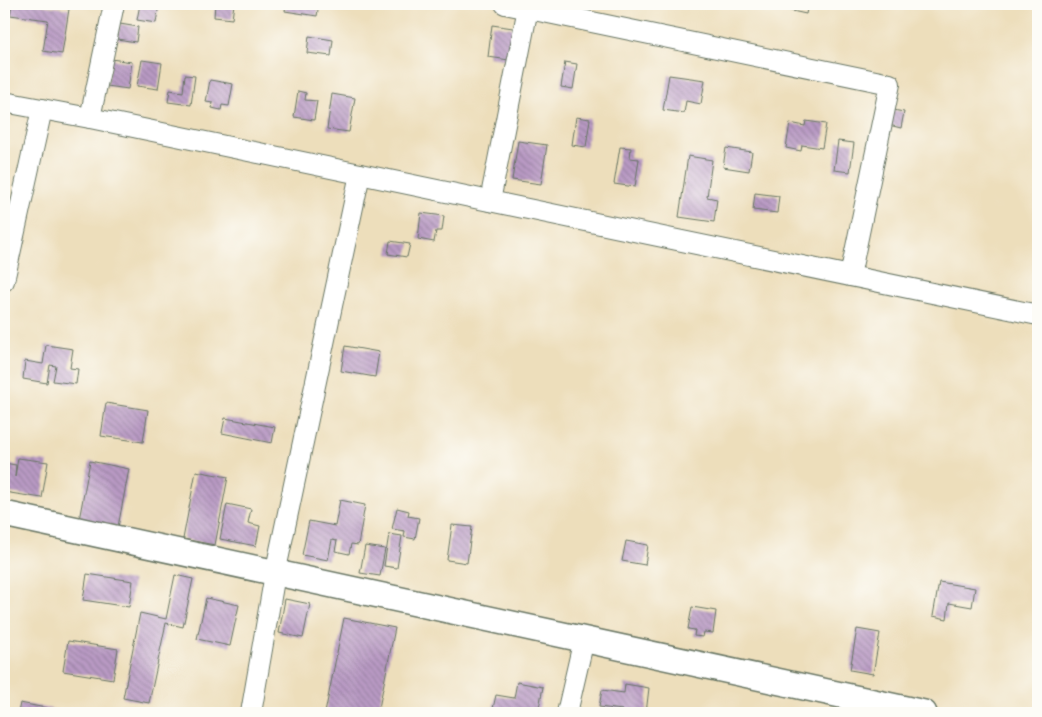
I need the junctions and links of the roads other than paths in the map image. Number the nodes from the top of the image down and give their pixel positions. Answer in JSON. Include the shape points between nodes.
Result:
{"nodes":[{"id":1,"x":114,"y":4,"type":"edge"},
{"id":2,"x":505,"y":4,"type":"edge"},
{"id":3,"x":528,"y":8,"type":"junction"},
{"id":4,"x":4,"y":102,"type":"edge"},
{"id":5,"x":42,"y":109,"type":"junction"},
{"id":6,"x":90,"y":118,"type":"junction"},
{"id":7,"x":360,"y":174,"type":"junction"},
{"id":8,"x":490,"y":201,"type":"junction"},
{"id":9,"x":850,"y":276,"type":"junction"},
{"id":10,"x":4,"y":281,"type":"edge"},
{"id":11,"x":1038,"y":315,"type":"edge"},
{"id":12,"x":4,"y":514,"type":"edge"},
{"id":13,"x":275,"y":574,"type":"junction"},
{"id":14,"x":584,"y":639,"type":"junction"},
{"id":15,"x":898,"y":710,"type":"edge"},
{"id":16,"x":251,"y":713,"type":"edge"},
{"id":17,"x":566,"y":713,"type":"edge"},
{"id":18,"x":924,"y":713,"type":"edge"}],
"edges":[{"from":1,"to":6,"type":"street"},
{"from":2,"to":3,"type":"street"},
{"from":3,"to":8,"type":"street"},
{"from":3,"to":9,"type":"street","via":[[890,84]]},
{"from":4,"to":5,"type":"street"},
{"from":5,"to":6,"type":"street"},
{"from":5,"to":10,"type":"street"},
{"from":6,"to":7,"type":"street"},
{"from":7,"to":8,"type":"street"},
{"from":7,"to":13,"type":"street"},
{"from":8,"to":9,"type":"street"},
{"from":9,"to":11,"type":"street"},
{"from":12,"to":13,"type":"street"},
{"from":13,"to":14,"type":"street"},
{"from":13,"to":16,"type":"street"},
{"from":14,"to":15,"type":"street"},
{"from":14,"to":17,"type":"street"},
{"from":15,"to":18,"type":"street"}]}
